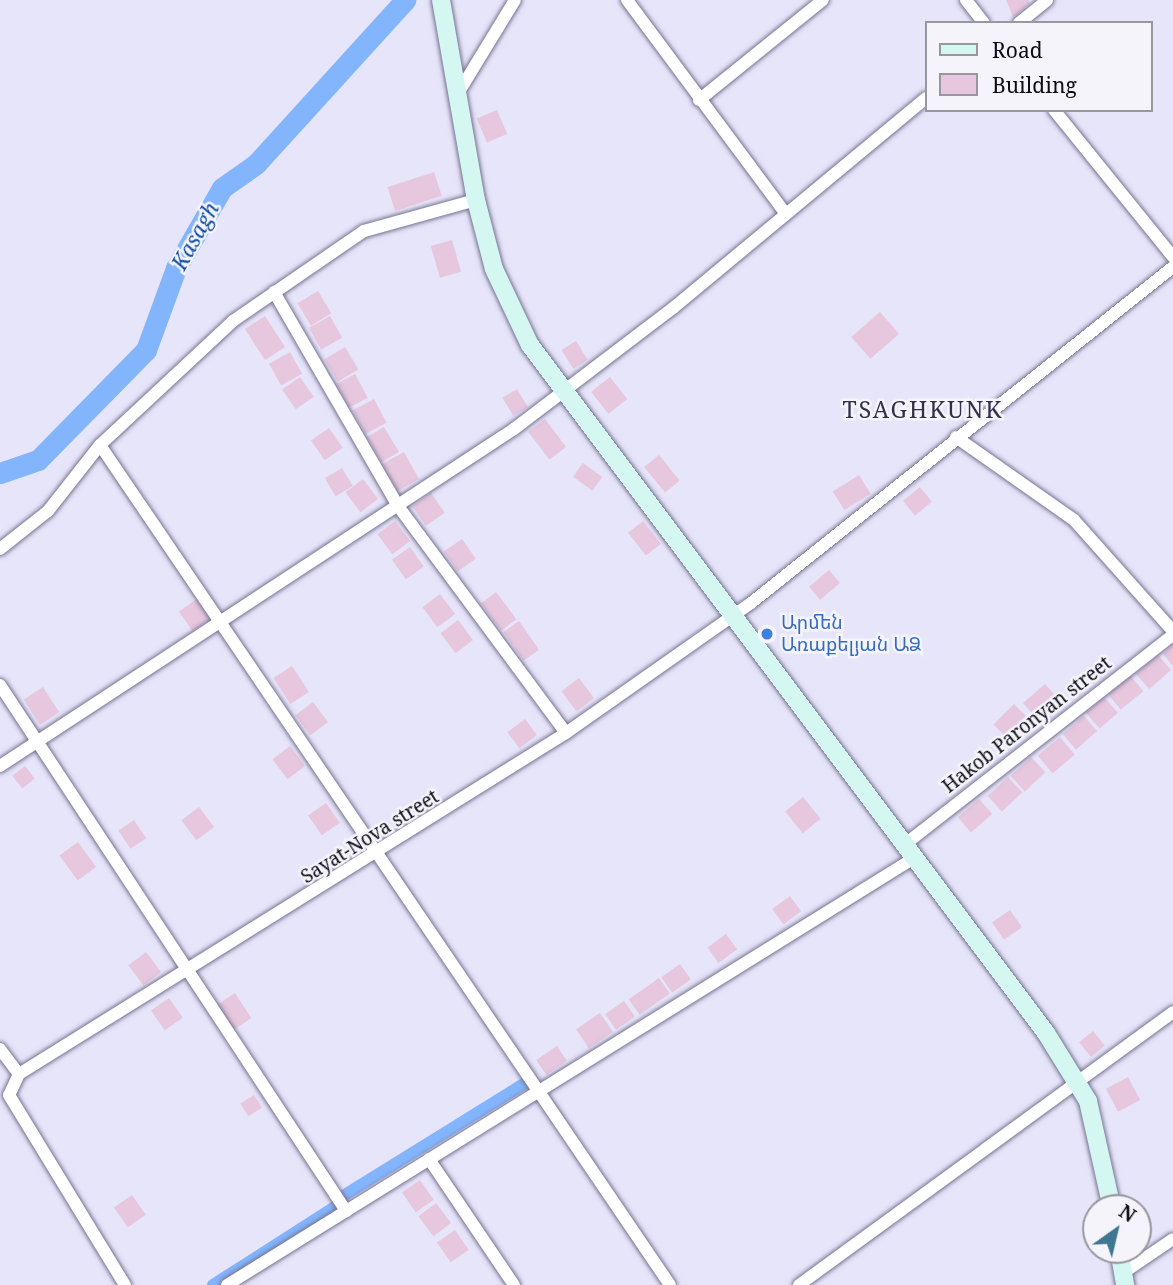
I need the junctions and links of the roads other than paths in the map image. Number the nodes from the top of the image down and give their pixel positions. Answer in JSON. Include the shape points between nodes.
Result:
{"nodes":[{"id":1,"x":441,"y":0,"type":"edge"},
{"id":2,"x":515,"y":0,"type":"edge"},
{"id":3,"x":627,"y":0,"type":"edge"},
{"id":4,"x":823,"y":0,"type":"edge"},
{"id":5,"x":965,"y":0,"type":"edge"},
{"id":6,"x":1048,"y":0,"type":"edge"},
{"id":7,"x":982,"y":21,"type":"edge"},
{"id":8,"x":1022,"y":21,"type":"edge"},
{"id":9,"x":456,"y":97,"type":"junction"},
{"id":10,"x":925,"y":99,"type":"edge"},
{"id":11,"x":699,"y":100,"type":"junction"},
{"id":12,"x":1056,"y":112,"type":"edge"},
{"id":13,"x":476,"y":200,"type":"junction"},
{"id":14,"x":786,"y":213,"type":"junction"},
{"id":15,"x":1173,"y":257,"type":"edge"},
{"id":16,"x":1173,"y":267,"type":"edge"},
{"id":17,"x":274,"y":292,"type":"junction"},
{"id":18,"x":563,"y":389,"type":"junction"},
{"id":19,"x":956,"y":437,"type":"junction"},
{"id":20,"x":100,"y":445,"type":"junction"},
{"id":21,"x":398,"y":506,"type":"junction"},
{"id":22,"x":0,"y":549,"type":"edge"},
{"id":23,"x":730,"y":616,"type":"junction"},
{"id":24,"x":223,"y":620,"type":"junction"},
{"id":25,"x":1173,"y":633,"type":"edge"},
{"id":26,"x":0,"y":685,"type":"edge"},
{"id":27,"x":566,"y":733,"type":"junction"},
{"id":28,"x":37,"y":742,"type":"junction"},
{"id":29,"x":0,"y":766,"type":"edge"},
{"id":30,"x":909,"y":852,"type":"junction"},
{"id":31,"x":381,"y":854,"type":"junction"},
{"id":32,"x":188,"y":974,"type":"junction"},
{"id":33,"x":1173,"y":1012,"type":"edge"},
{"id":34,"x":0,"y":1049,"type":"edge"},
{"id":35,"x":19,"y":1074,"type":"junction"},
{"id":36,"x":1076,"y":1083,"type":"junction"},
{"id":37,"x":539,"y":1089,"type":"junction"},
{"id":38,"x":429,"y":1159,"type":"junction"},
{"id":39,"x":1109,"y":1194,"type":"edge"},
{"id":40,"x":346,"y":1211,"type":"junction"},
{"id":41,"x":1173,"y":1239,"type":"edge"},
{"id":42,"x":1124,"y":1279,"type":"edge"},
{"id":43,"x":125,"y":1285,"type":"edge"},
{"id":44,"x":227,"y":1285,"type":"edge"},
{"id":45,"x":514,"y":1285,"type":"edge"},
{"id":46,"x":670,"y":1285,"type":"edge"},
{"id":47,"x":799,"y":1285,"type":"edge"}],
"edges":[{"from":1,"to":9,"type":"main road"},
{"from":2,"to":9,"type":"street"},
{"from":3,"to":11,"type":"street"},
{"from":4,"to":11,"type":"street"},
{"from":5,"to":7,"type":"street"},
{"from":6,"to":8,"type":"street"},
{"from":9,"to":13,"type":"main road"},
{"from":10,"to":14,"type":"street"},
{"from":11,"to":14,"type":"street"},
{"from":12,"to":15,"type":"street"},
{"from":13,"to":17,"type":"street","via":[[364,231]]},
{"from":13,"to":18,"type":"main road","via":[[511,308]]},
{"from":14,"to":18,"type":"street","via":[[673,309]]},
{"from":16,"to":19,"type":"street","name":"Sayat-Nova street"},
{"from":17,"to":20,"type":"street","via":[[233,321]]},
{"from":17,"to":21,"type":"street"},
{"from":18,"to":21,"type":"street"},
{"from":18,"to":23,"type":"main road"},
{"from":19,"to":23,"type":"street","name":"Sayat-Nova street"},
{"from":19,"to":25,"type":"street","via":[[1073,520]]},
{"from":20,"to":22,"type":"street","via":[[48,511]]},
{"from":20,"to":24,"type":"street"},
{"from":21,"to":24,"type":"street"},
{"from":21,"to":27,"type":"street"},
{"from":23,"to":27,"type":"street","name":"Sayat-Nova street"},
{"from":23,"to":30,"type":"main road"},
{"from":24,"to":28,"type":"street"},
{"from":24,"to":31,"type":"street"},
{"from":25,"to":30,"type":"street","name":"Hakob Paronyan street"},
{"from":26,"to":28,"type":"street"},
{"from":27,"to":31,"type":"street","name":"Sayat-Nova street"},
{"from":28,"to":29,"type":"street"},
{"from":28,"to":32,"type":"street"},
{"from":30,"to":36,"type":"main road"},
{"from":30,"to":37,"type":"street","name":"Hakob Paronyan street"},
{"from":31,"to":32,"type":"street","name":"Sayat-Nova street"},
{"from":31,"to":37,"type":"street"},
{"from":32,"to":35,"type":"street","name":"Sayat-Nova street"},
{"from":32,"to":40,"type":"street"},
{"from":33,"to":36,"type":"street"},
{"from":34,"to":35,"type":"street"},
{"from":35,"to":43,"type":"street","via":[[9,1095]]},
{"from":36,"to":39,"type":"main road","via":[[1088,1101]]},
{"from":36,"to":47,"type":"street"},
{"from":37,"to":38,"type":"street","name":"Hakob Paronyan street"},
{"from":37,"to":46,"type":"street"},
{"from":38,"to":40,"type":"street","name":"Hakob Paronyan street"},
{"from":38,"to":45,"type":"street"},
{"from":40,"to":44,"type":"street","name":"Hakob Paronyan street"},
{"from":41,"to":42,"type":"street"}]}
